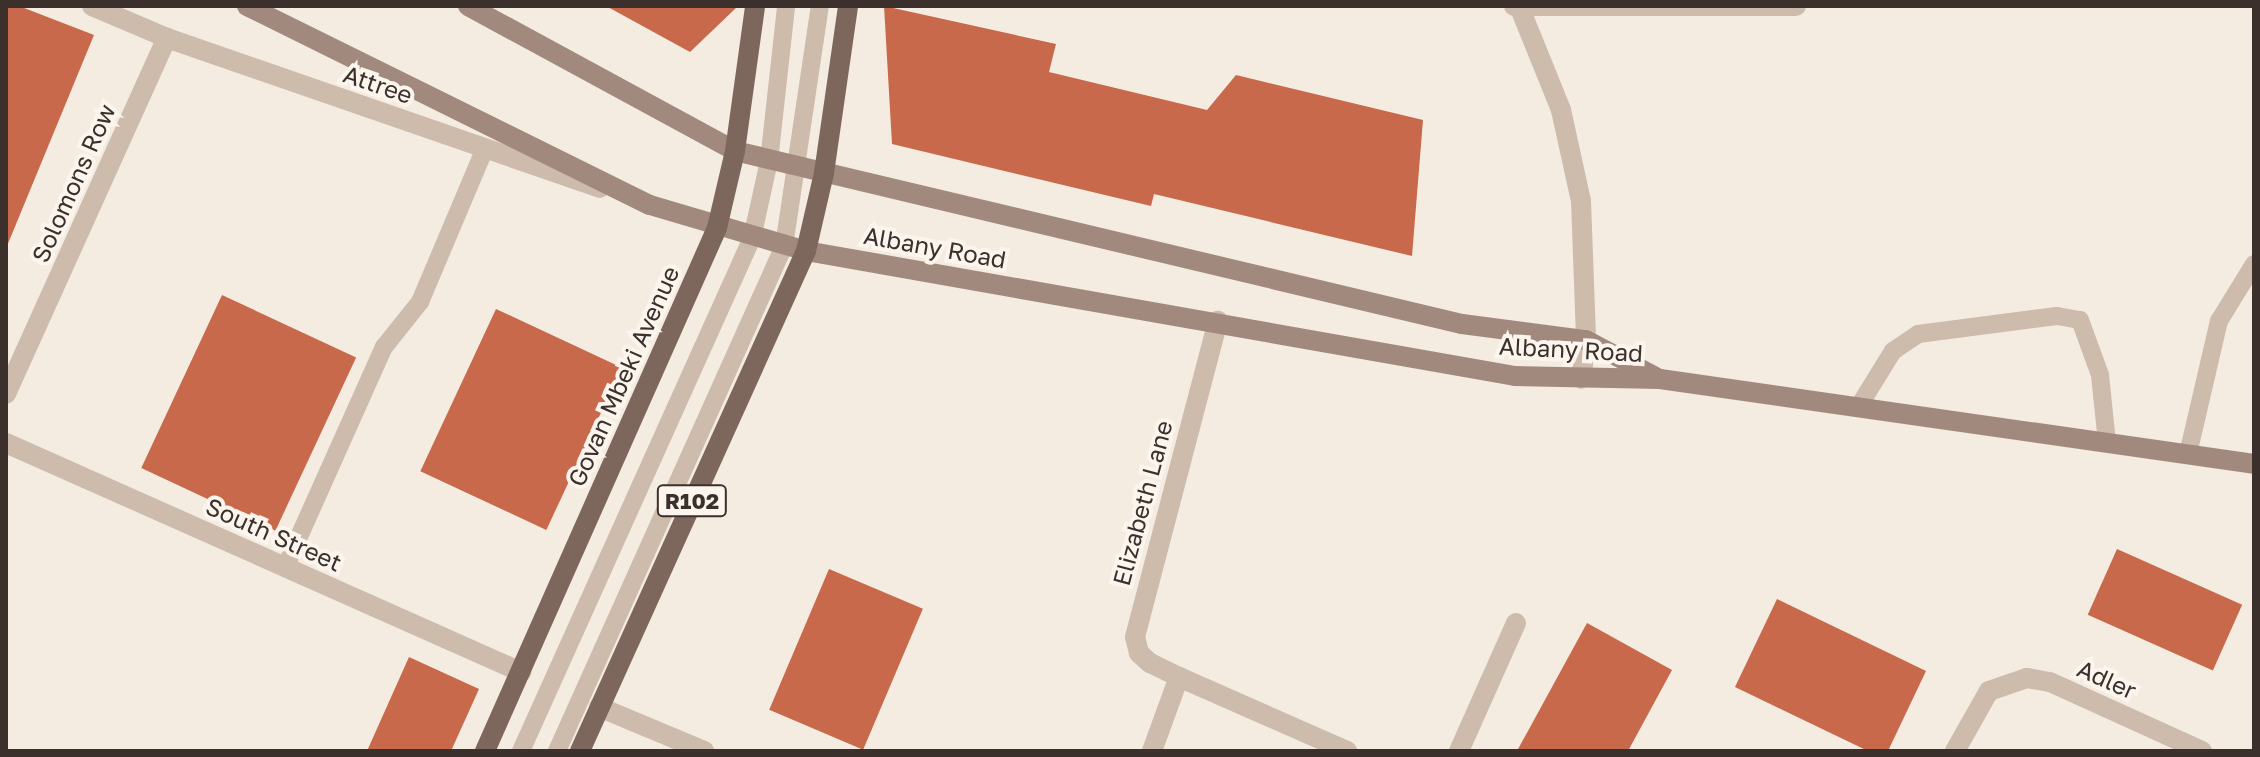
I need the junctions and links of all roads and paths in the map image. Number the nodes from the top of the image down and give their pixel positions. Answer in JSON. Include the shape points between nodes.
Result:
{"nodes":[{"id":1,"x":92,"y":6,"type":"edge"},
{"id":2,"x":247,"y":6,"type":"edge"},
{"id":3,"x":468,"y":6,"type":"edge"},
{"id":4,"x":755,"y":6,"type":"edge"},
{"id":5,"x":786,"y":6,"type":"edge"},
{"id":6,"x":820,"y":6,"type":"edge"},
{"id":7,"x":848,"y":6,"type":"edge"},
{"id":8,"x":1518,"y":6,"type":"edge"},
{"id":9,"x":1796,"y":6,"type":"edge"},
{"id":10,"x":167,"y":38,"type":"junction"},
{"id":11,"x":485,"y":148,"type":"junction"},
{"id":12,"x":735,"y":151,"type":"junction"},
{"id":13,"x":769,"y":161,"type":"junction"},
{"id":14,"x":799,"y":168,"type":"junction"},
{"id":15,"x":824,"y":173,"type":"junction"},
{"id":16,"x":650,"y":205,"type":"junction"},
{"id":17,"x":717,"y":228,"type":"junction"},
{"id":18,"x":752,"y":238,"type":"junction"},
{"id":19,"x":784,"y":246,"type":"junction"},
{"id":20,"x":806,"y":251,"type":"junction"},
{"id":21,"x":2254,"y":264,"type":"edge"},
{"id":22,"x":1218,"y":321,"type":"junction"},
{"id":23,"x":1586,"y":340,"type":"junction"},
{"id":24,"x":1581,"y":379,"type":"junction"},
{"id":25,"x":1660,"y":379,"type":"junction"},
{"id":26,"x":6,"y":394,"type":"edge"},
{"id":27,"x":1859,"y":406,"type":"junction"},
{"id":28,"x":6,"y":443,"type":"edge"},
{"id":29,"x":2107,"y":443,"type":"junction"},
{"id":30,"x":2188,"y":454,"type":"junction"},
{"id":31,"x":2254,"y":464,"type":"edge"},
{"id":32,"x":285,"y":568,"type":"junction"},
{"id":33,"x":1516,"y":623,"type":"dead end"},
{"id":34,"x":521,"y":672,"type":"junction"},
{"id":35,"x":1179,"y":677,"type":"junction"},
{"id":36,"x":599,"y":707,"type":"junction"},
{"id":37,"x":485,"y":751,"type":"edge"},
{"id":38,"x":521,"y":751,"type":"edge"},
{"id":39,"x":557,"y":751,"type":"edge"},
{"id":40,"x":580,"y":751,"type":"edge"},
{"id":41,"x":704,"y":751,"type":"edge"},
{"id":42,"x":1152,"y":751,"type":"edge"},
{"id":43,"x":1347,"y":751,"type":"edge"},
{"id":44,"x":1459,"y":751,"type":"edge"},
{"id":45,"x":1955,"y":751,"type":"edge"},
{"id":46,"x":2202,"y":751,"type":"edge"}],
"edges":[{"from":1,"to":10,"type":"street","name":"Attree"},
{"from":2,"to":16,"type":"main road","name":"Albany Road"},
{"from":3,"to":12,"type":"main road","name":"Albany Road"},
{"from":4,"to":12,"type":"main road","name":"Govan Mbeki Avenue"},
{"from":5,"to":13,"type":"lane"},
{"from":6,"to":14,"type":"lane"},
{"from":7,"to":15,"type":"main road","number":"R102"},
{"from":8,"to":9,"type":"street"},
{"from":8,"to":23,"type":"street","via":[[1561,110],[1581,201]]},
{"from":10,"to":11,"type":"street","name":"Attree"},
{"from":10,"to":26,"type":"street","name":"Solomons Row"},
{"from":11,"to":16,"type":"street","name":"Attree"},
{"from":11,"to":32,"type":"lane","via":[[420,302],[384,347]]},
{"from":12,"to":13,"type":"main road","name":"Albany Road"},
{"from":12,"to":17,"type":"main road","name":"Govan Mbeki Avenue"},
{"from":13,"to":14,"type":"main road","name":"Albany Road"},
{"from":13,"to":18,"type":"lane"},
{"from":14,"to":15,"type":"main road","name":"Albany Road"},
{"from":14,"to":19,"type":"lane"},
{"from":15,"to":20,"type":"main road","number":"R102"},
{"from":15,"to":23,"type":"main road","name":"Albany Road","via":[[1462,324]]},
{"from":16,"to":17,"type":"main road","name":"Albany Road"},
{"from":17,"to":18,"type":"main road","name":"Albany Road"},
{"from":17,"to":34,"type":"main road","name":"Govan Mbeki Avenue"},
{"from":18,"to":19,"type":"main road","name":"Albany Road"},
{"from":18,"to":38,"type":"lane"},
{"from":19,"to":20,"type":"main road","name":"Albany Road"},
{"from":19,"to":39,"type":"lane"},
{"from":20,"to":22,"type":"main road","name":"Albany Road"},
{"from":20,"to":36,"type":"main road","number":"R102"},
{"from":21,"to":30,"type":"lane","via":[[2219,321]]},
{"from":22,"to":24,"type":"main road","name":"Albany Road","via":[[1431,363]]},
{"from":22,"to":35,"type":"street","name":"Elizabeth Lane","via":[[1135,637],[1139,653]]},
{"from":23,"to":24,"type":"street"},
{"from":23,"to":25,"type":"main road","name":"Albany Road"},
{"from":24,"to":25,"type":"main road","name":"Albany Road"},
{"from":25,"to":27,"type":"main road","name":"Albany Road"},
{"from":27,"to":29,"type":"main road","name":"Albany Road"},
{"from":27,"to":29,"type":"lane","via":[[1893,351],[1918,334],[2057,316],[2080,320],[2100,375]]},
{"from":28,"to":32,"type":"street","name":"South Street"},
{"from":29,"to":30,"type":"main road","name":"Albany Road"},
{"from":30,"to":31,"type":"main road","name":"Albany Road"},
{"from":32,"to":34,"type":"street","name":"South Street"},
{"from":33,"to":44,"type":"street"},
{"from":34,"to":37,"type":"main road","name":"Govan Mbeki Avenue"},
{"from":35,"to":42,"type":"street"},
{"from":35,"to":43,"type":"street","name":"Elizabeth Lane"},
{"from":36,"to":40,"type":"main road","number":"R102"},
{"from":36,"to":41,"type":"street"},
{"from":45,"to":46,"type":"street","name":"Adler","via":[[1989,691],[2011,680],[2050,682]]}]}
